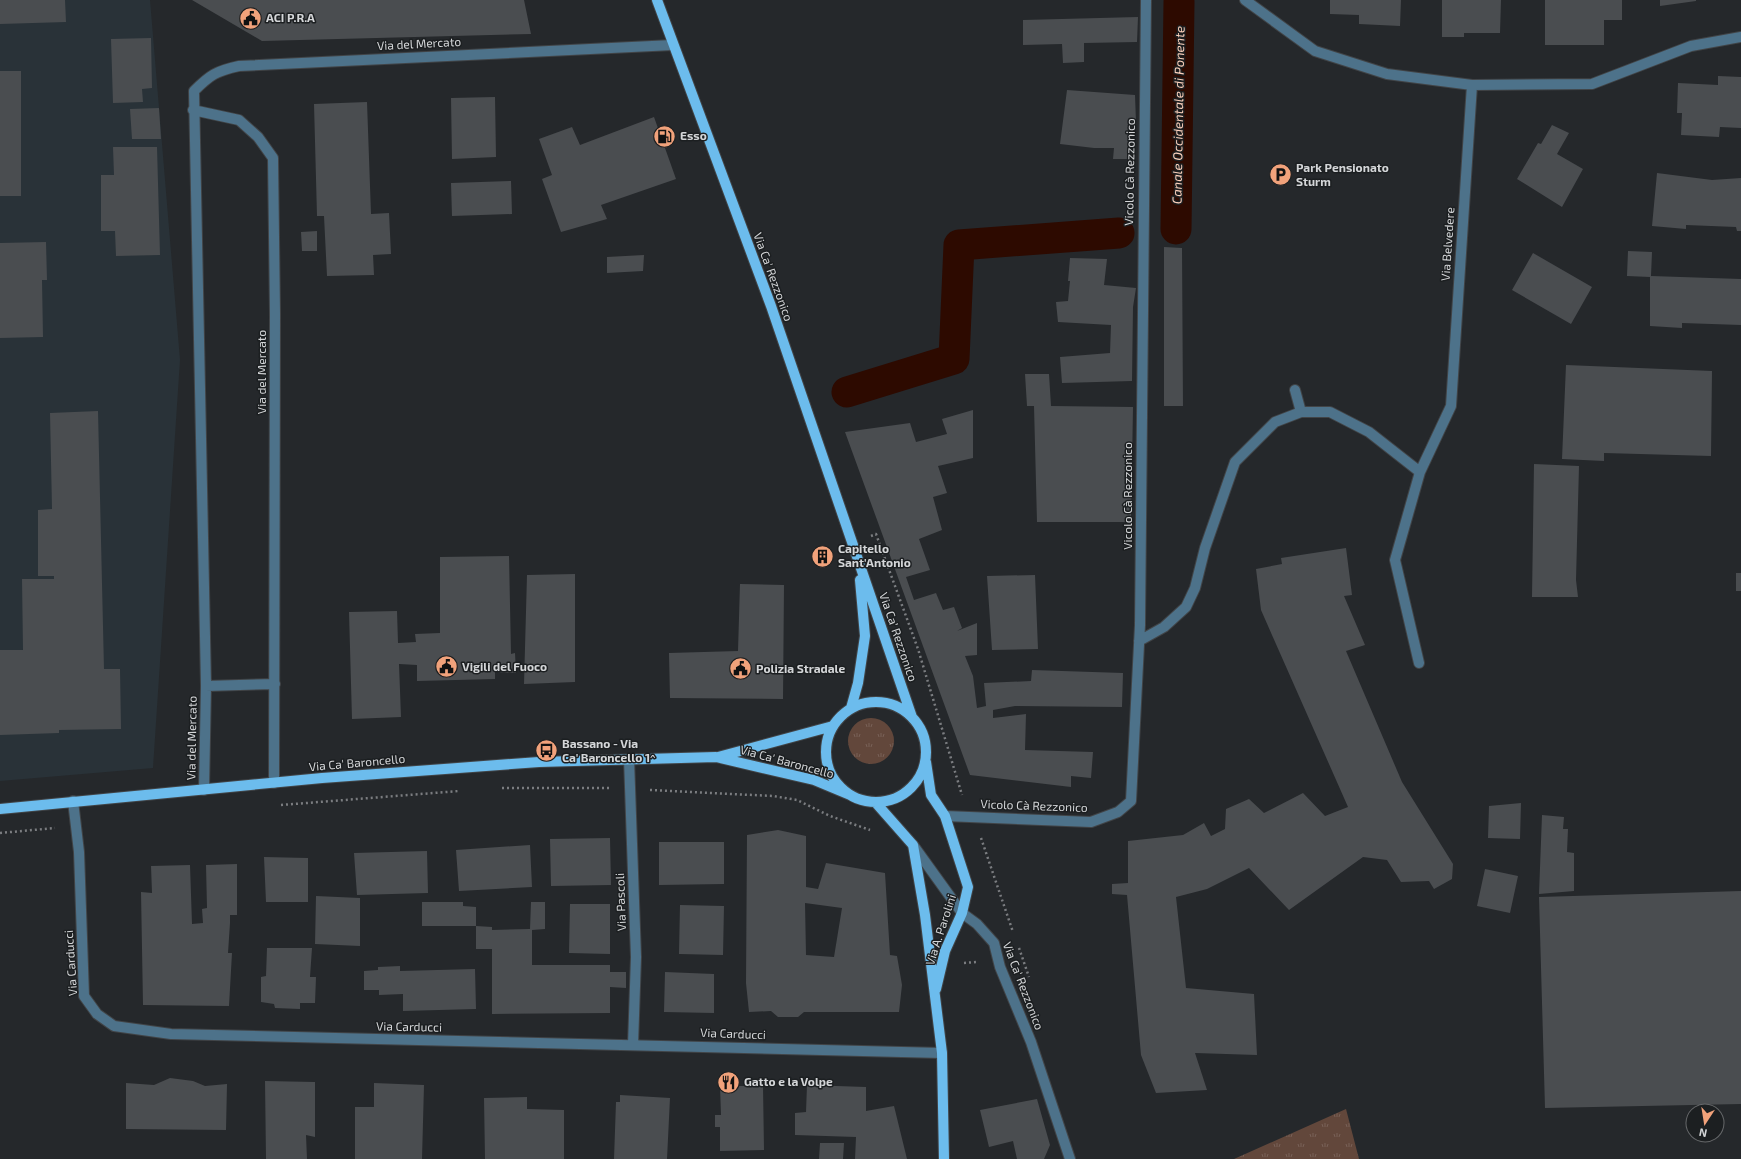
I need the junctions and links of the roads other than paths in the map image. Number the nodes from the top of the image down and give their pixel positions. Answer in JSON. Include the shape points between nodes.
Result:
{"nodes":[{"id":1,"x":657,"y":0,"type":"edge"},
{"id":2,"x":1146,"y":0,"type":"edge"},
{"id":3,"x":1245,"y":0,"type":"edge"},
{"id":4,"x":1741,"y":38,"type":"edge"},
{"id":5,"x":672,"y":45,"type":"junction"},
{"id":6,"x":1472,"y":85,"type":"junction"},
{"id":7,"x":193,"y":110,"type":"junction"},
{"id":8,"x":1296,"y":390,"type":"dead end"},
{"id":9,"x":1301,"y":412,"type":"junction"},
{"id":10,"x":1420,"y":472,"type":"junction"},
{"id":11,"x":859,"y":566,"type":"junction"},
{"id":12,"x":1139,"y":641,"type":"junction"},
{"id":13,"x":1419,"y":663,"type":"dead end"},
{"id":14,"x":275,"y":684,"type":"junction"},
{"id":15,"x":206,"y":686,"type":"junction"},
{"id":16,"x":851,"y":708,"type":"junction"},
{"id":17,"x":912,"y":717,"type":"junction"},
{"id":18,"x":833,"y":726,"type":"junction"},
{"id":19,"x":716,"y":757,"type":"junction"},
{"id":20,"x":629,"y":759,"type":"junction"},
{"id":21,"x":925,"y":760,"type":"junction"},
{"id":22,"x":274,"y":783,"type":"junction"},
{"id":23,"x":204,"y":790,"type":"junction"},
{"id":24,"x":850,"y":795,"type":"junction"},
{"id":25,"x":73,"y":801,"type":"junction"},
{"id":26,"x":876,"y":803,"type":"junction"},
{"id":27,"x":0,"y":810,"type":"edge"},
{"id":28,"x":945,"y":816,"type":"junction"},
{"id":29,"x":913,"y":845,"type":"junction"},
{"id":30,"x":962,"y":913,"type":"junction"},
{"id":31,"x":935,"y":996,"type":"junction"},
{"id":32,"x":633,"y":1045,"type":"junction"},
{"id":33,"x":942,"y":1053,"type":"junction"},
{"id":34,"x":944,"y":1159,"type":"edge"},
{"id":35,"x":1070,"y":1159,"type":"edge"}],
"edges":[{"from":1,"to":5,"type":"main road","name":"Via Ca' Rezzonico"},
{"from":2,"to":12,"type":"street","name":"Vicolo Cà Rezzonico"},
{"from":3,"to":6,"type":"street","via":[[1315,51],[1387,74]]},
{"from":4,"to":6,"type":"street","via":[[1691,46],[1592,84]]},
{"from":5,"to":7,"type":"street","name":"Via del Mercato","via":[[239,66],[218,71],[207,78],[194,91]]},
{"from":5,"to":11,"type":"main road","name":"Via Ca' Rezzonico","via":[[771,306]]},
{"from":6,"to":10,"type":"street","name":"Via Belvedere","via":[[1451,406]]},
{"from":7,"to":14,"type":"street","name":"Via del Mercato","via":[[239,120],[258,137],[273,158],[276,314]]},
{"from":7,"to":15,"type":"street","name":"Via del Mercato"},
{"from":8,"to":9,"type":"street"},
{"from":9,"to":10,"type":"street","via":[[1330,412],[1363,429]]},
{"from":9,"to":12,"type":"street","via":[[1275,422],[1235,462],[1205,548],[1195,588],[1186,607],[1164,627]]},
{"from":10,"to":13,"type":"street","via":[[1395,560]]},
{"from":11,"to":16,"type":"main road","name":"Via Ca' Rezzonico","via":[[865,636],[858,684]]},
{"from":11,"to":17,"type":"main road","name":"Via Ca' Rezzonico"},
{"from":12,"to":28,"type":"street","name":"Vicolo Cà Rezzonico","via":[[1131,801],[1118,812],[1091,822]]},
{"from":14,"to":15,"type":"street","name":"Via del Mercato"},
{"from":14,"to":22,"type":"street","name":"Via del Mercato"},
{"from":15,"to":23,"type":"street","name":"Via del Mercato"},
{"from":16,"to":17,"type":"main road","name":"Via Ca' Rezzonico","via":[[863,703],[883,703],[901,708]]},
{"from":16,"to":18,"type":"main road","name":"Via Ca' Rezzonico"},
{"from":17,"to":21,"type":"main road","name":"Via Ca' Rezzonico","via":[[921,729],[926,745]]},
{"from":18,"to":19,"type":"main road","name":"Via Ca' Baroncello"},
{"from":18,"to":24,"type":"main road","name":"Via Ca' Rezzonico","via":[[827,740],[826,756],[830,771],[838,785]]},
{"from":19,"to":20,"type":"main road","name":"Via Ca' Baroncello"},
{"from":19,"to":24,"type":"main road","name":"Via Ca' Baroncello","via":[[814,780]]},
{"from":20,"to":22,"type":"main road","name":"Via Ca' Baroncello","via":[[539,762]]},
{"from":20,"to":32,"type":"street","name":"Via Pascoli","via":[[636,957]]},
{"from":21,"to":26,"type":"main road","name":"Via Ca' Rezzonico","via":[[920,775],[911,788],[898,797]]},
{"from":21,"to":28,"type":"main road","name":"Via A. Parolini","via":[[931,795]]},
{"from":22,"to":23,"type":"main road","name":"Via Ca' Baroncello"},
{"from":23,"to":25,"type":"main road","name":"Via Ca' Baroncello"},
{"from":24,"to":26,"type":"main road","name":"Via Ca' Rezzonico"},
{"from":25,"to":27,"type":"main road","name":"Via Ca' Baroncello"},
{"from":25,"to":32,"type":"street","name":"Via Carducci","via":[[79,852],[84,996],[98,1014],[114,1026],[170,1034]]},
{"from":26,"to":29,"type":"main road"},
{"from":28,"to":30,"type":"main road","name":"Via A. Parolini","via":[[968,887]]},
{"from":29,"to":30,"type":"street","name":"Via Ca' Rezzonico"},
{"from":29,"to":31,"type":"main road","name":"Via A. Parolini"},
{"from":30,"to":31,"type":"main road","name":"Via A. Parolini","via":[[945,951]]},
{"from":30,"to":35,"type":"street","name":"Via Ca' Rezzonico","via":[[977,924],[994,943],[1000,967],[1031,1042]]},
{"from":31,"to":33,"type":"main road","name":"Via A. Parolini"},
{"from":32,"to":33,"type":"street","name":"Via Carducci"},
{"from":33,"to":34,"type":"main road","name":"Via A. Parolini"}]}
